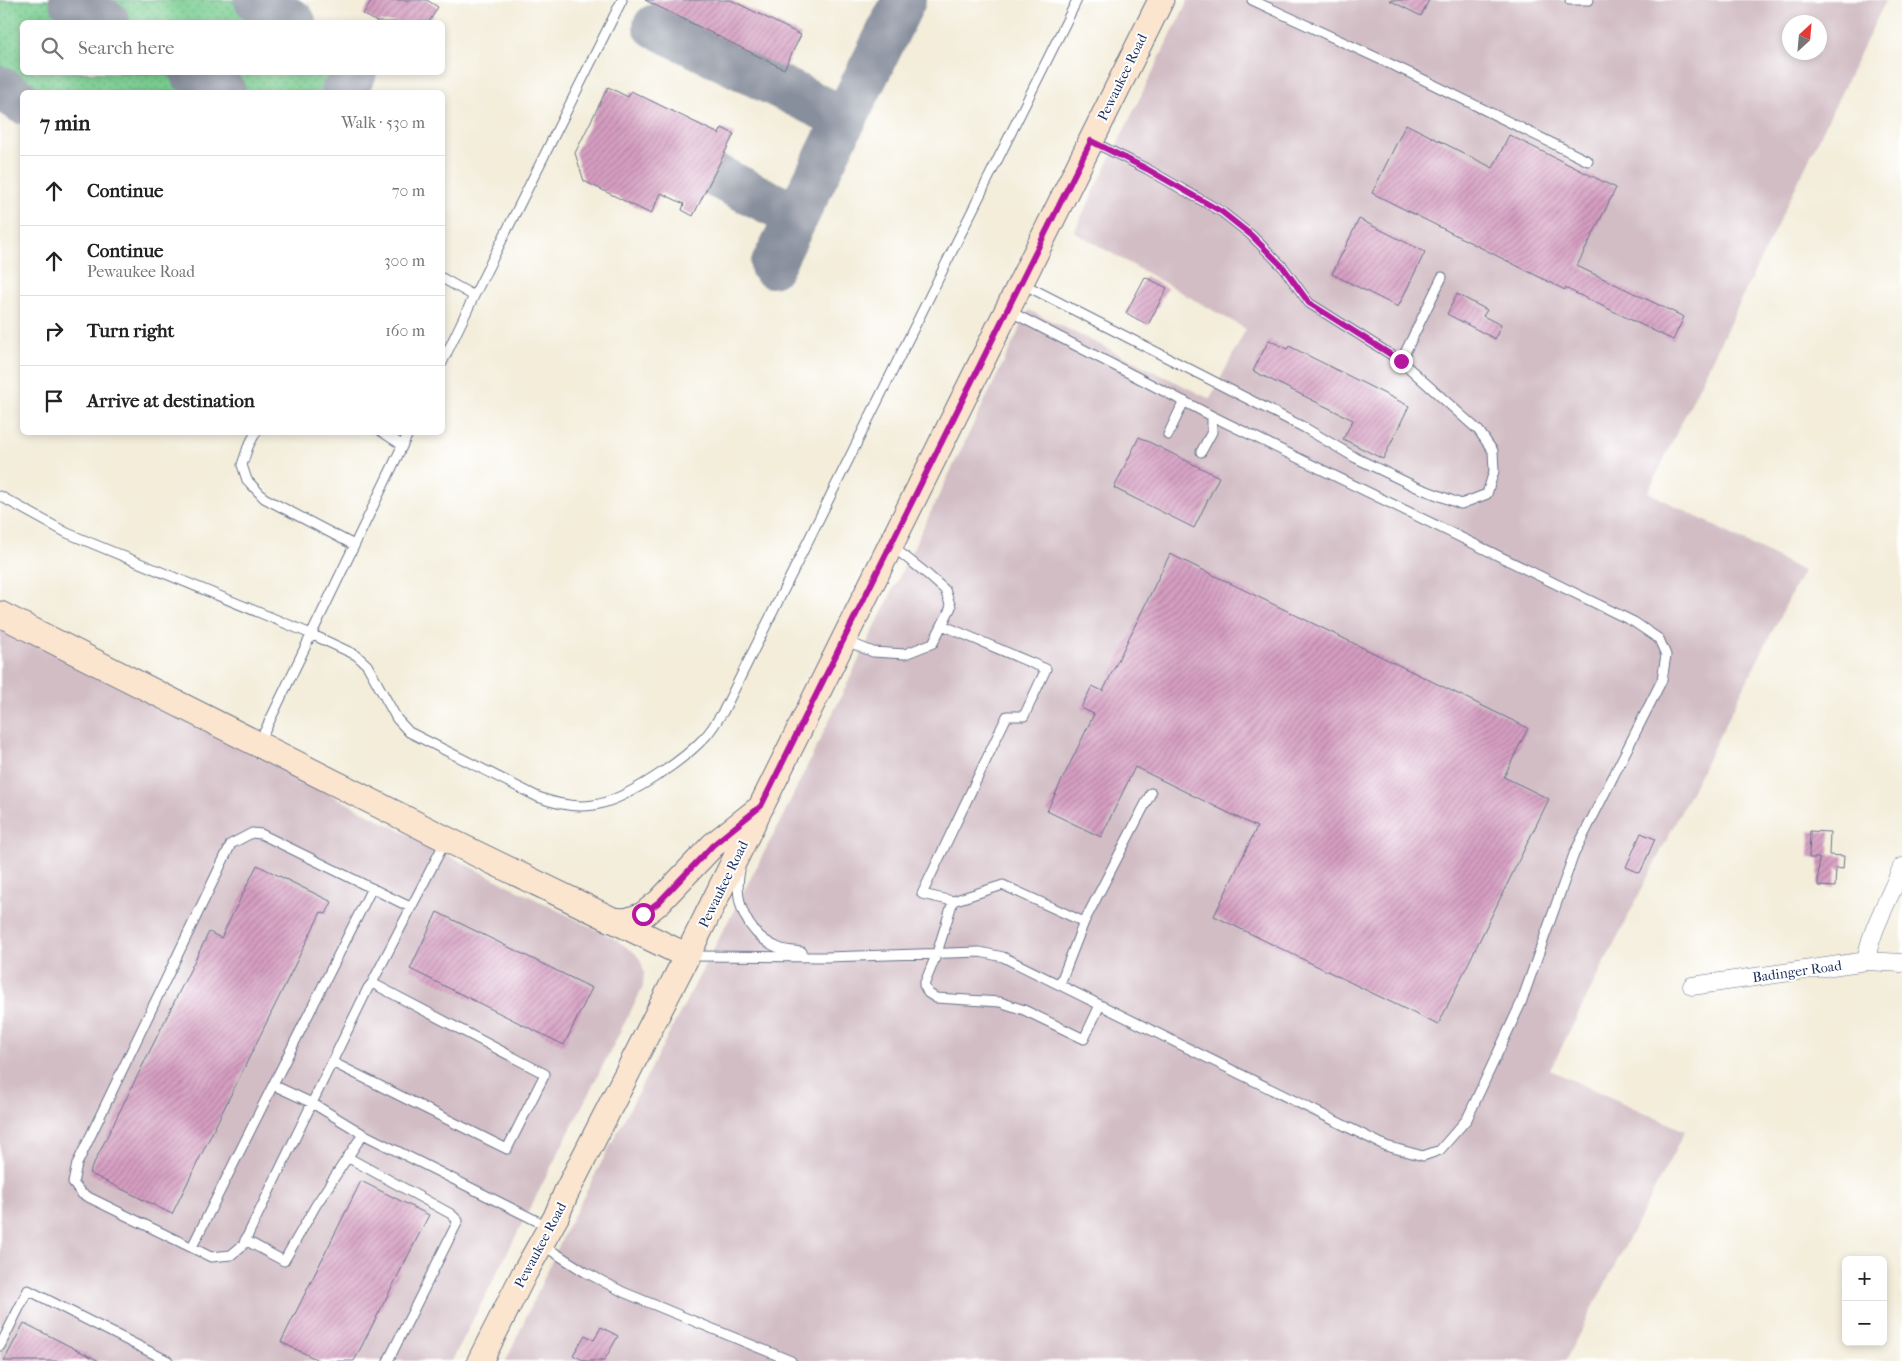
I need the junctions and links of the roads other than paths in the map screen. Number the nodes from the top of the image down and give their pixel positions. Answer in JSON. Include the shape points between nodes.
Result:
{"nodes":[{"id":1,"x":622,"y":0,"type":"edge"},
{"id":2,"x":1077,"y":0,"type":"edge"},
{"id":3,"x":1161,"y":0,"type":"edge"},
{"id":4,"x":1252,"y":0,"type":"edge"},
{"id":5,"x":1570,"y":0,"type":"edge"},
{"id":6,"x":1589,"y":0,"type":"edge"},
{"id":7,"x":1091,"y":141,"type":"junction"},
{"id":8,"x":1588,"y":161,"type":"dead end"},
{"id":9,"x":1442,"y":276,"type":"dead end"},
{"id":10,"x":445,"y":280,"type":"edge"},
{"id":11,"x":1020,"y":283,"type":"junction"},
{"id":12,"x":474,"y":296,"type":"junction"},
{"id":13,"x":1007,"y":310,"type":"junction"},
{"id":14,"x":445,"y":357,"type":"edge"},
{"id":15,"x":1401,"y":361,"type":"junction"},
{"id":16,"x":1184,"y":401,"type":"junction"},
{"id":17,"x":1212,"y":416,"type":"junction"},
{"id":18,"x":254,"y":435,"type":"edge"},
{"id":19,"x":387,"y":435,"type":"edge"},
{"id":20,"x":407,"y":435,"type":"edge"},
{"id":21,"x":1168,"y":435,"type":"dead end"},
{"id":22,"x":402,"y":445,"type":"junction"},
{"id":23,"x":1201,"y":452,"type":"dead end"},
{"id":24,"x":0,"y":496,"type":"edge"},
{"id":25,"x":354,"y":545,"type":"junction"},
{"id":26,"x":890,"y":545,"type":"junction"},
{"id":27,"x":0,"y":614,"type":"edge"},
{"id":28,"x":942,"y":625,"type":"junction"},
{"id":29,"x":311,"y":634,"type":"junction"},
{"id":30,"x":843,"y":640,"type":"junction"},
{"id":31,"x":259,"y":744,"type":"junction"},
{"id":32,"x":1151,"y":793,"type":"dead end"},
{"id":33,"x":757,"y":816,"type":"junction"},
{"id":34,"x":446,"y":839,"type":"junction"},
{"id":35,"x":1902,"y":867,"type":"edge"},
{"id":36,"x":372,"y":888,"type":"junction"},
{"id":37,"x":953,"y":901,"type":"junction"},
{"id":38,"x":410,"y":907,"type":"junction"},
{"id":39,"x":611,"y":920,"type":"junction"},
{"id":40,"x":1084,"y":922,"type":"junction"},
{"id":41,"x":938,"y":954,"type":"junction"},
{"id":42,"x":687,"y":956,"type":"junction"},
{"id":43,"x":827,"y":957,"type":"junction"},
{"id":44,"x":1867,"y":962,"type":"junction"},
{"id":45,"x":1902,"y":962,"type":"edge"},
{"id":46,"x":372,"y":984,"type":"junction"},
{"id":47,"x":1060,"y":984,"type":"junction"},
{"id":48,"x":1692,"y":986,"type":"dead end"},
{"id":49,"x":1100,"y":1005,"type":"junction"},
{"id":50,"x":332,"y":1062,"type":"junction"},
{"id":51,"x":273,"y":1085,"type":"junction"},
{"id":52,"x":312,"y":1103,"type":"junction"},
{"id":53,"x":363,"y":1134,"type":"junction"},
{"id":54,"x":347,"y":1157,"type":"junction"},
{"id":55,"x":546,"y":1236,"type":"junction"},
{"id":56,"x":245,"y":1240,"type":"junction"},
{"id":57,"x":192,"y":1247,"type":"junction"},
{"id":58,"x":0,"y":1346,"type":"edge"},
{"id":59,"x":168,"y":1361,"type":"edge"},
{"id":60,"x":388,"y":1361,"type":"edge"},
{"id":61,"x":480,"y":1361,"type":"edge"},
{"id":62,"x":791,"y":1361,"type":"edge"}],
"edges":[{"from":1,"to":12,"type":"lane"},
{"from":2,"to":29,"type":"lane","via":[[723,712],[706,737],[678,760],[615,800],[594,805],[558,804],[410,732],[397,719],[367,665],[356,655]]},
{"from":3,"to":7,"type":"main road","name":"Pewaukee Road"},
{"from":4,"to":8,"type":"lane"},
{"from":5,"to":6,"type":"lane"},
{"from":7,"to":11,"type":"main road","name":"Pewaukee Road"},
{"from":7,"to":15,"type":"lane","via":[[1222,212],[1283,267],[1309,303]]},
{"from":9,"to":15,"type":"lane"},
{"from":10,"to":12,"type":"lane"},
{"from":11,"to":13,"type":"main road","name":"Pewaukee Road"},
{"from":11,"to":15,"type":"lane","via":[[1414,486],[1462,504],[1487,494],[1494,471],[1493,451],[1479,431]]},
{"from":12,"to":14,"type":"lane"},
{"from":13,"to":16,"type":"lane"},
{"from":13,"to":26,"type":"main road","name":"Pewaukee Road"},
{"from":16,"to":17,"type":"lane"},
{"from":16,"to":21,"type":"lane"},
{"from":17,"to":23,"type":"lane","via":[[1212,432]]},
{"from":17,"to":49,"type":"lane","via":[[1634,622],[1658,639],[1666,655],[1662,680],[1574,854],[1521,1003],[1467,1119],[1440,1150],[1422,1156],[1386,1146]]},
{"from":18,"to":25,"type":"lane","via":[[242,465],[248,480],[264,498]]},
{"from":19,"to":22,"type":"lane"},
{"from":20,"to":22,"type":"lane"},
{"from":22,"to":25,"type":"lane"},
{"from":24,"to":29,"type":"lane","via":[[67,533]]},
{"from":25,"to":29,"type":"lane"},
{"from":26,"to":28,"type":"lane","via":[[945,590],[951,607]]},
{"from":26,"to":30,"type":"main road","name":"Pewaukee Road"},
{"from":27,"to":31,"type":"main road"},
{"from":28,"to":30,"type":"lane","via":[[933,643],[905,654],[873,652]]},
{"from":28,"to":37,"type":"lane","via":[[1046,669],[1024,716],[1007,716],[922,894]]},
{"from":29,"to":31,"type":"lane"},
{"from":30,"to":33,"type":"main road","name":"Pewaukee Road"},
{"from":31,"to":34,"type":"main road"},
{"from":32,"to":40,"type":"lane"},
{"from":33,"to":39,"type":"main road","via":[[713,845],[659,902],[643,914],[626,921]]},
{"from":33,"to":42,"type":"main road","name":"Pewaukee Road"},
{"from":33,"to":43,"type":"lane","via":[[738,877],[740,902],[746,921],[762,938],[780,948]]},
{"from":34,"to":38,"type":"lane"},
{"from":34,"to":39,"type":"main road"},
{"from":35,"to":44,"type":"street","via":[[1872,937],[1866,954]]},
{"from":36,"to":38,"type":"lane"},
{"from":36,"to":51,"type":"lane"},
{"from":36,"to":57,"type":"lane","via":[[261,834],[252,833],[231,844],[77,1164],[73,1183],[82,1194]]},
{"from":37,"to":40,"type":"lane","via":[[1003,885]]},
{"from":37,"to":41,"type":"lane"},
{"from":38,"to":46,"type":"lane"},
{"from":39,"to":42,"type":"main road"},
{"from":40,"to":47,"type":"lane"},
{"from":41,"to":43,"type":"lane"},
{"from":41,"to":47,"type":"lane","via":[[980,952],[1003,957]]},
{"from":41,"to":49,"type":"lane","via":[[924,985],[928,994],[936,998],[1000,1002],[1084,1039]]},
{"from":42,"to":43,"type":"lane"},
{"from":42,"to":55,"type":"main road","name":"Pewaukee Road"},
{"from":44,"to":45,"type":"street","name":"Badinger Road"},
{"from":44,"to":48,"type":"street","name":"Badinger Road"},
{"from":46,"to":50,"type":"lane"},
{"from":46,"to":50,"type":"lane","via":[[545,1074],[507,1149]]},
{"from":47,"to":49,"type":"lane"},
{"from":50,"to":52,"type":"lane"},
{"from":51,"to":52,"type":"lane"},
{"from":51,"to":57,"type":"lane"},
{"from":52,"to":53,"type":"lane"},
{"from":52,"to":56,"type":"lane"},
{"from":53,"to":54,"type":"lane"},
{"from":53,"to":55,"type":"lane"},
{"from":54,"to":56,"type":"lane","via":[[284,1262]]},
{"from":54,"to":60,"type":"lane","via":[[451,1214],[458,1221]]},
{"from":55,"to":61,"type":"main road","name":"Pewaukee Road"},
{"from":55,"to":62,"type":"lane","via":[[585,1272],[623,1292]]},
{"from":56,"to":57,"type":"lane","via":[[231,1255],[211,1256]]},
{"from":58,"to":59,"type":"lane","via":[[28,1290]]}]}
